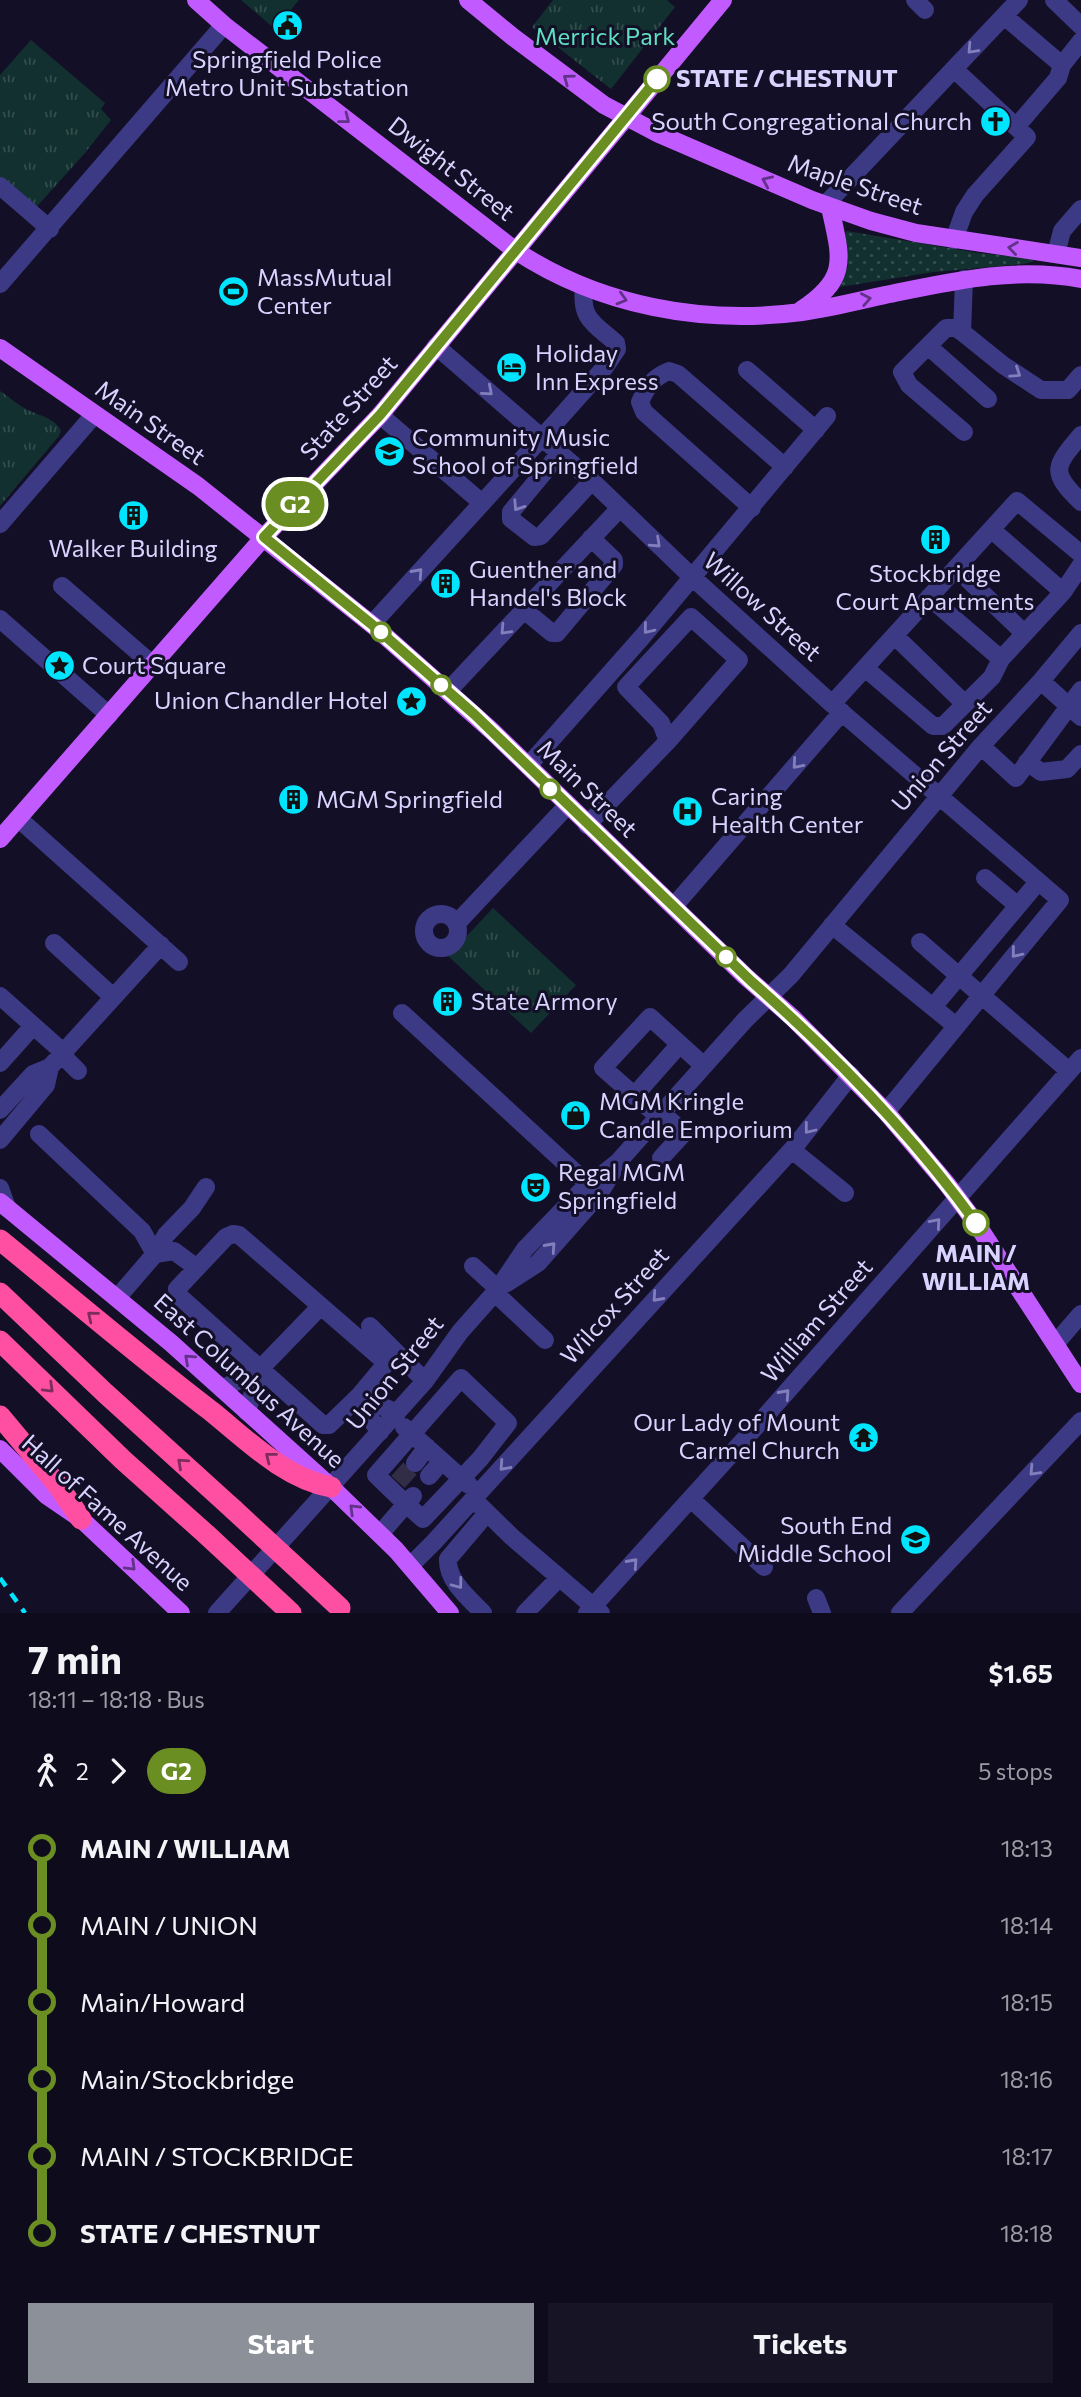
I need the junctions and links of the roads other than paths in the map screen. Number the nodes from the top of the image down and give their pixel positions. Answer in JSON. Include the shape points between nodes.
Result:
{"nodes":[{"id":1,"x":196,"y":0,"type":"edge"},
{"id":2,"x":468,"y":0,"type":"edge"},
{"id":3,"x":723,"y":0,"type":"edge"},
{"id":4,"x":1019,"y":0,"type":"edge"},
{"id":5,"x":1054,"y":0,"type":"edge"},
{"id":6,"x":1004,"y":16,"type":"junction"},
{"id":7,"x":224,"y":25,"type":"junction"},
{"id":8,"x":1081,"y":26,"type":"edge"},
{"id":9,"x":1081,"y":41,"type":"edge"},
{"id":10,"x":1062,"y":65,"type":"junction"},
{"id":11,"x":954,"y":69,"type":"junction"},
{"id":12,"x":625,"y":116,"type":"junction"},
{"id":13,"x":1016,"y":127,"type":"junction"},
{"id":14,"x":0,"y":187,"type":"edge"},
{"id":15,"x":828,"y":206,"type":"junction"},
{"id":16,"x":1081,"y":209,"type":"edge"},
{"id":17,"x":50,"y":229,"type":"junction"},
{"id":18,"x":954,"y":240,"type":"junction"},
{"id":19,"x":516,"y":251,"type":"junction"},
{"id":20,"x":1056,"y":254,"type":"junction"},
{"id":21,"x":1081,"y":258,"type":"edge"},
{"id":22,"x":964,"y":279,"type":"junction"},
{"id":23,"x":1081,"y":279,"type":"edge"},
{"id":24,"x":0,"y":284,"type":"edge"},
{"id":25,"x":584,"y":288,"type":"junction"},
{"id":26,"x":799,"y":312,"type":"junction"},
{"id":27,"x":962,"y":332,"type":"junction"},
{"id":28,"x":436,"y":346,"type":"junction"},
{"id":29,"x":928,"y":346,"type":"junction"},
{"id":30,"x":0,"y":348,"type":"edge"},
{"id":31,"x":747,"y":370,"type":"dead end"},
{"id":32,"x":1081,"y":375,"type":"edge"},
{"id":33,"x":988,"y":399,"type":"dead end"},
{"id":34,"x":94,"y":415,"type":"junction"},
{"id":35,"x":380,"y":415,"type":"junction"},
{"id":36,"x":964,"y":432,"type":"dead end"},
{"id":37,"x":1081,"y":435,"type":"edge"},
{"id":38,"x":542,"y":437,"type":"junction"},
{"id":39,"x":560,"y":453,"type":"junction"},
{"id":40,"x":1074,"y":456,"type":"edge"},
{"id":41,"x":785,"y":467,"type":"junction"},
{"id":42,"x":592,"y":481,"type":"junction"},
{"id":43,"x":1081,"y":502,"type":"edge"},
{"id":44,"x":482,"y":503,"type":"junction"},
{"id":45,"x":752,"y":508,"type":"junction"},
{"id":46,"x":620,"y":509,"type":"junction"},
{"id":47,"x":0,"y":524,"type":"edge"},
{"id":48,"x":992,"y":530,"type":"junction"},
{"id":49,"x":264,"y":537,"type":"junction"},
{"id":50,"x":591,"y":538,"type":"junction"},
{"id":51,"x":1081,"y":554,"type":"edge"},
{"id":52,"x":1081,"y":565,"type":"edge"},
{"id":53,"x":957,"y":569,"type":"junction"},
{"id":54,"x":691,"y":576,"type":"junction"},
{"id":55,"x":62,"y":586,"type":"dead end"},
{"id":56,"x":1063,"y":592,"type":"junction"},
{"id":57,"x":929,"y":597,"type":"junction"},
{"id":58,"x":524,"y":610,"type":"junction"},
{"id":59,"x":0,"y":619,"type":"edge"},
{"id":60,"x":372,"y":624,"type":"junction"},
{"id":61,"x":1024,"y":633,"type":"junction"},
{"id":62,"x":1081,"y":634,"type":"edge"},
{"id":63,"x":895,"y":636,"type":"junction"},
{"id":64,"x":1000,"y":659,"type":"junction"},
{"id":65,"x":153,"y":665,"type":"junction"},
{"id":66,"x":865,"y":667,"type":"junction"},
{"id":67,"x":1041,"y":681,"type":"junction"},
{"id":68,"x":1081,"y":690,"type":"edge"},
{"id":69,"x":448,"y":691,"type":"junction"},
{"id":70,"x":965,"y":704,"type":"junction"},
{"id":71,"x":837,"y":708,"type":"junction"},
{"id":72,"x":1074,"y":712,"type":"edge"},
{"id":73,"x":109,"y":715,"type":"junction"},
{"id":74,"x":668,"y":741,"type":"junction"},
{"id":75,"x":981,"y":746,"type":"junction"},
{"id":76,"x":1081,"y":754,"type":"edge"},
{"id":77,"x":1027,"y":762,"type":"junction"},
{"id":78,"x":528,"y":766,"type":"junction"},
{"id":79,"x":938,"y":797,"type":"junction"},
{"id":80,"x":567,"y":806,"type":"junction"},
{"id":81,"x":19,"y":819,"type":"junction"},
{"id":82,"x":587,"y":825,"type":"junction"},
{"id":83,"x":0,"y":839,"type":"edge"},
{"id":84,"x":985,"y":878,"type":"dead end"},
{"id":85,"x":1038,"y":881,"type":"junction"},
{"id":86,"x":1018,"y":905,"type":"junction"},
{"id":87,"x":674,"y":906,"type":"junction"},
{"id":88,"x":457,"y":923,"type":"dead end"},
{"id":89,"x":832,"y":925,"type":"junction"},
{"id":90,"x":920,"y":942,"type":"dead end"},
{"id":91,"x":54,"y":943,"type":"dead end"},
{"id":92,"x":161,"y":945,"type":"junction"},
{"id":93,"x":178,"y":962,"type":"dead end"},
{"id":94,"x":959,"y":976,"type":"junction"},
{"id":95,"x":983,"y":994,"type":"junction"},
{"id":96,"x":0,"y":996,"type":"edge"},
{"id":97,"x":113,"y":997,"type":"junction"},
{"id":98,"x":769,"y":997,"type":"junction"},
{"id":99,"x":933,"y":1007,"type":"junction"},
{"id":100,"x":402,"y":1013,"type":"dead end"},
{"id":101,"x":33,"y":1026,"type":"junction"},
{"id":102,"x":956,"y":1026,"type":"junction"},
{"id":103,"x":680,"y":1044,"type":"junction"},
{"id":104,"x":58,"y":1058,"type":"junction"},
{"id":105,"x":0,"y":1063,"type":"edge"},
{"id":106,"x":1075,"y":1064,"type":"edge"},
{"id":107,"x":704,"y":1066,"type":"junction"},
{"id":108,"x":78,"y":1071,"type":"dead end"},
{"id":109,"x":851,"y":1075,"type":"junction"},
{"id":110,"x":634,"y":1096,"type":"junction"},
{"id":111,"x":0,"y":1110,"type":"edge"},
{"id":112,"x":886,"y":1112,"type":"junction"},
{"id":113,"x":660,"y":1115,"type":"junction"},
{"id":114,"x":39,"y":1134,"type":"dead end"},
{"id":115,"x":0,"y":1140,"type":"edge"},
{"id":116,"x":792,"y":1150,"type":"junction"},
{"id":117,"x":662,"y":1158,"type":"dead end"},
{"id":118,"x":618,"y":1163,"type":"junction"},
{"id":119,"x":589,"y":1185,"type":"junction"},
{"id":120,"x":206,"y":1187,"type":"dead end"},
{"id":121,"x":0,"y":1188,"type":"edge"},
{"id":122,"x":845,"y":1193,"type":"dead end"},
{"id":123,"x":958,"y":1198,"type":"junction"},
{"id":124,"x":4,"y":1205,"type":"edge"},
{"id":125,"x":0,"y":1240,"type":"edge"},
{"id":126,"x":155,"y":1254,"type":"junction"},
{"id":127,"x":473,"y":1266,"type":"dead end"},
{"id":128,"x":197,"y":1268,"type":"junction"},
{"id":129,"x":497,"y":1291,"type":"junction"},
{"id":130,"x":0,"y":1293,"type":"edge"},
{"id":131,"x":117,"y":1298,"type":"junction"},
{"id":132,"x":320,"y":1307,"type":"junction"},
{"id":133,"x":1081,"y":1314,"type":"edge"},
{"id":134,"x":369,"y":1326,"type":"dead end"},
{"id":135,"x":545,"y":1340,"type":"dead end"},
{"id":136,"x":0,"y":1341,"type":"edge"},
{"id":137,"x":1056,"y":1343,"type":"junction"},
{"id":138,"x":260,"y":1369,"type":"junction"},
{"id":139,"x":425,"y":1381,"type":"junction"},
{"id":140,"x":1081,"y":1384,"type":"edge"},
{"id":141,"x":222,"y":1389,"type":"junction"},
{"id":142,"x":359,"y":1396,"type":"junction"},
{"id":143,"x":247,"y":1412,"type":"junction"},
{"id":144,"x":0,"y":1416,"type":"edge"},
{"id":145,"x":395,"y":1416,"type":"junction"},
{"id":146,"x":1081,"y":1421,"type":"edge"},
{"id":147,"x":380,"y":1432,"type":"junction"},
{"id":148,"x":412,"y":1434,"type":"junction"},
{"id":149,"x":427,"y":1447,"type":"junction"},
{"id":150,"x":0,"y":1449,"type":"edge"},
{"id":151,"x":442,"y":1461,"type":"junction"},
{"id":152,"x":415,"y":1463,"type":"tunnel mouth"},
{"id":153,"x":429,"y":1476,"type":"tunnel mouth"},
{"id":154,"x":462,"y":1478,"type":"junction"},
{"id":155,"x":331,"y":1487,"type":"junction"},
{"id":156,"x":476,"y":1496,"type":"junction"},
{"id":157,"x":691,"y":1499,"type":"junction"},
{"id":158,"x":409,"y":1500,"type":"junction"},
{"id":159,"x":487,"y":1513,"type":"junction"},
{"id":160,"x":81,"y":1519,"type":"junction"},
{"id":161,"x":380,"y":1534,"type":"junction"},
{"id":162,"x":410,"y":1566,"type":"junction"},
{"id":163,"x":764,"y":1567,"type":"dead end"},
{"id":164,"x":559,"y":1578,"type":"junction"},
{"id":165,"x":342,"y":1610,"type":"edge"},
{"id":166,"x":594,"y":1611,"type":"edge"},
{"id":167,"x":180,"y":1613,"type":"edge"},
{"id":168,"x":217,"y":1613,"type":"edge"},
{"id":169,"x":291,"y":1613,"type":"edge"},
{"id":170,"x":450,"y":1613,"type":"edge"},
{"id":171,"x":483,"y":1613,"type":"edge"},
{"id":172,"x":525,"y":1613,"type":"edge"},
{"id":173,"x":900,"y":1613,"type":"edge"}],
"edges":[{"from":1,"to":7,"type":"main road","name":"Dwight Street"},
{"from":12,"to":2,"type":"main road","name":"Maple Street","one_way":true,"via":[[598,101]]},
{"from":3,"to":12,"type":"main road","name":"State Street"},
{"from":4,"to":6,"type":"street"},
{"from":5,"to":8,"type":"street"},
{"from":6,"to":10,"type":"street"},
{"from":6,"to":11,"type":"street","one_way":true},
{"from":7,"to":17,"type":"street"},
{"from":7,"to":19,"type":"main road","name":"Dwight Street","one_way":true},
{"from":9,"to":10,"type":"street"},
{"from":10,"to":13,"type":"street","via":[[1058,78]]},
{"from":11,"to":13,"type":"street"},
{"from":11,"to":15,"type":"street"},
{"from":15,"to":12,"type":"main road","name":"Maple Street","one_way":true},
{"from":12,"to":19,"type":"main road","name":"State Street"},
{"from":13,"to":18,"type":"street","via":[[1027,137],[975,195]]},
{"from":14,"to":17,"type":"street"},
{"from":15,"to":18,"type":"main road","name":"Maple Street","via":[[894,228]]},
{"from":15,"to":26,"type":"main road","via":[[839,253],[838,270],[828,289]]},
{"from":16,"to":20,"type":"street","via":[[1062,231]]},
{"from":17,"to":24,"type":"street"},
{"from":20,"to":18,"type":"main road","name":"Maple Street","one_way":true},
{"from":19,"to":25,"type":"main road","name":"Dwight Street"},
{"from":19,"to":28,"type":"main road","name":"State Street"},
{"from":20,"to":21,"type":"main road","name":"Maple Street"},
{"from":22,"to":23,"type":"main road","name":"Dwight Street","via":[[1020,275]]},
{"from":26,"to":22,"type":"main road","name":"Dwight Street","one_way":true},
{"from":22,"to":27,"type":"street"},
{"from":25,"to":26,"type":"main road","name":"Dwight Street","one_way":true,"via":[[671,310],[737,315]]},
{"from":25,"to":38,"type":"street","via":[[586,314],[617,343],[617,349]]},
{"from":27,"to":29,"type":"street","via":[[946,328]]},
{"from":27,"to":32,"type":"street","one_way":true,"via":[[1041,390],[1068,390]]},
{"from":28,"to":35,"type":"main road","name":"State Street"},
{"from":28,"to":38,"type":"street","name":"Willow Street","one_way":true},
{"from":29,"to":33,"type":"street"},
{"from":29,"to":36,"type":"street","via":[[902,372],[909,385]]},
{"from":30,"to":34,"type":"main road","name":"Main Street"},
{"from":31,"to":41,"type":"street","via":[[821,423]]},
{"from":34,"to":47,"type":"street"},
{"from":34,"to":49,"type":"main road","name":"Main Street"},
{"from":35,"to":44,"type":"street"},
{"from":35,"to":49,"type":"main road","name":"State Street"},
{"from":37,"to":40,"type":"street"},
{"from":38,"to":39,"type":"street","name":"Willow Street"},
{"from":38,"to":44,"type":"street"},
{"from":39,"to":42,"type":"street","name":"Willow Street"},
{"from":39,"to":42,"type":"street","one_way":true,"via":[[511,512],[511,519],[534,537],[541,536]]},
{"from":40,"to":43,"type":"street","via":[[1060,463],[1059,474],[1063,485]]},
{"from":41,"to":45,"type":"street"},
{"from":41,"to":45,"type":"street","via":[[678,374],[669,371],[646,388],[640,402],[644,412]]},
{"from":42,"to":46,"type":"street","name":"Willow Street"},
{"from":60,"to":44,"type":"street","one_way":true},
{"from":45,"to":54,"type":"street"},
{"from":46,"to":50,"type":"street"},
{"from":46,"to":54,"type":"street","name":"Willow Street","one_way":true},
{"from":48,"to":51,"type":"street","via":[[1017,501]]},
{"from":48,"to":53,"type":"street"},
{"from":48,"to":56,"type":"street"},
{"from":49,"to":60,"type":"main road","name":"Main Street"},
{"from":49,"to":65,"type":"main road","name":"State Street"},
{"from":50,"to":58,"type":"street"},
{"from":50,"to":58,"type":"street","via":[[614,565],[557,633]]},
{"from":52,"to":56,"type":"street"},
{"from":53,"to":57,"type":"street"},
{"from":53,"to":61,"type":"street"},
{"from":54,"to":71,"type":"street","name":"Willow Street"},
{"from":54,"to":78,"type":"street","one_way":true},
{"from":55,"to":65,"type":"street"},
{"from":56,"to":61,"type":"street"},
{"from":57,"to":63,"type":"street"},
{"from":57,"to":64,"type":"street"},
{"from":58,"to":69,"type":"street","one_way":true},
{"from":59,"to":73,"type":"street"},
{"from":60,"to":69,"type":"main road","name":"Main Street"},
{"from":61,"to":64,"type":"street"},
{"from":62,"to":67,"type":"street","name":"Union Street"},
{"from":63,"to":66,"type":"street"},
{"from":63,"to":70,"type":"street"},
{"from":64,"to":70,"type":"street","via":[[992,677]]},
{"from":65,"to":73,"type":"main road","name":"State Street"},
{"from":66,"to":70,"type":"street","via":[[933,726],[943,726]]},
{"from":66,"to":71,"type":"street"},
{"from":67,"to":72,"type":"street"},
{"from":67,"to":75,"type":"street","name":"Union Street"},
{"from":68,"to":72,"type":"street"},
{"from":69,"to":78,"type":"main road","name":"Main Street"},
{"from":71,"to":79,"type":"street","name":"Willow Street"},
{"from":71,"to":87,"type":"street","one_way":true},
{"from":72,"to":77,"type":"street"},
{"from":73,"to":81,"type":"main road","name":"State Street"},
{"from":74,"to":74,"type":"street","via":[[739,660],[691,617],[626,687],[661,723]]},
{"from":74,"to":82,"type":"street"},
{"from":75,"to":77,"type":"street","via":[[1016,778]]},
{"from":75,"to":79,"type":"street","name":"Union Street"},
{"from":76,"to":77,"type":"street","via":[[1068,769],[1041,772]]},
{"from":78,"to":80,"type":"main road","name":"Main Street"},
{"from":79,"to":85,"type":"street","name":"Willow Street"},
{"from":79,"to":89,"type":"street","name":"Union Street"},
{"from":80,"to":82,"type":"main road","name":"Main Street"},
{"from":80,"to":88,"type":"street"},
{"from":81,"to":83,"type":"main road","name":"State Street"},
{"from":81,"to":92,"type":"street"},
{"from":82,"to":87,"type":"main road","name":"Main Street"},
{"from":84,"to":86,"type":"street"},
{"from":85,"to":86,"type":"street"},
{"from":85,"to":95,"type":"street","name":"Willow Street","one_way":true,"via":[[1060,900]]},
{"from":86,"to":94,"type":"street"},
{"from":87,"to":98,"type":"main road","name":"Main Street"},
{"from":89,"to":98,"type":"street","name":"Union Street"},
{"from":89,"to":99,"type":"street"},
{"from":90,"to":94,"type":"street"},
{"from":91,"to":97,"type":"street"},
{"from":92,"to":93,"type":"street"},
{"from":92,"to":97,"type":"street"},
{"from":94,"to":95,"type":"street"},
{"from":94,"to":99,"type":"street"},
{"from":95,"to":102,"type":"street"},
{"from":95,"to":106,"type":"street"},
{"from":96,"to":101,"type":"street"},
{"from":97,"to":104,"type":"street"},
{"from":98,"to":107,"type":"street","name":"Union Street"},
{"from":98,"to":109,"type":"main road","name":"Main Street"},
{"from":99,"to":102,"type":"street"},
{"from":100,"to":119,"type":"street"},
{"from":101,"to":104,"type":"street"},
{"from":101,"to":105,"type":"street"},
{"from":102,"to":112,"type":"street"},
{"from":103,"to":107,"type":"street"},
{"from":103,"to":110,"type":"street"},
{"from":103,"to":110,"type":"street","via":[[650,1017],[603,1068]]},
{"from":104,"to":108,"type":"street"},
{"from":104,"to":111,"type":"street","via":[[33,1074]]},
{"from":104,"to":115,"type":"street","via":[[46,1085]]},
{"from":106,"to":123,"type":"street","name":"William Street"},
{"from":107,"to":113,"type":"street","name":"Union Street"},
{"from":109,"to":112,"type":"main road","name":"Main Street"},
{"from":109,"to":116,"type":"street","name":"Wilcox Street","one_way":true},
{"from":110,"to":113,"type":"street"},
{"from":112,"to":123,"type":"main road","name":"Main Street"},
{"from":113,"to":117,"type":"street","via":[[684,1132]]},
{"from":113,"to":118,"type":"street","name":"Union Street"},
{"from":114,"to":126,"type":"street","via":[[142,1231]]},
{"from":116,"to":122,"type":"street"},
{"from":116,"to":156,"type":"street","name":"Wilcox Street","one_way":true},
{"from":118,"to":119,"type":"street","name":"Union Street"},
{"from":129,"to":118,"type":"street","name":"Union Street","one_way":true,"via":[[538,1263],[599,1194]]},
{"from":119,"to":129,"type":"street","name":"Union Street","via":[[525,1249]]},
{"from":120,"to":126,"type":"street"},
{"from":121,"to":124,"type":"street"},
{"from":123,"to":137,"type":"main road","name":"Main Street"},
{"from":157,"to":123,"type":"street","name":"William Street","one_way":true},
{"from":124,"to":131,"type":"main road","name":"East Columbus Avenue"},
{"from":155,"to":125,"type":"highway","one_way":true,"via":[[314,1484],[284,1468]]},
{"from":126,"to":128,"type":"street","via":[[174,1251]]},
{"from":126,"to":131,"type":"street"},
{"from":127,"to":129,"type":"street"},
{"from":128,"to":132,"type":"street","via":[[226,1237],[239,1235]]},
{"from":128,"to":138,"type":"street","via":[[177,1289],[179,1296]]},
{"from":129,"to":135,"type":"street"},
{"from":129,"to":139,"type":"street","name":"Union Street"},
{"from":165,"to":130,"type":"highway","one_way":true,"bridge":true},
{"from":141,"to":131,"type":"main road","name":"East Columbus Avenue","one_way":true},
{"from":132,"to":138,"type":"street"},
{"from":132,"to":142,"type":"street","via":[[383,1360],[384,1366]]},
{"from":133,"to":137,"type":"street"},
{"from":134,"to":139,"type":"street"},
{"from":136,"to":169,"type":"highway","one_way":true,"bridge":true},
{"from":137,"to":140,"type":"main road","name":"Main Street"},
{"from":138,"to":141,"type":"street"},
{"from":138,"to":142,"type":"street","via":[[323,1425],[329,1425]]},
{"from":138,"to":143,"type":"street"},
{"from":139,"to":145,"type":"street","name":"Union Street"},
{"from":141,"to":143,"type":"main road","name":"East Columbus Avenue"},
{"from":142,"to":145,"type":"street"},
{"from":142,"to":147,"type":"street"},
{"from":143,"to":155,"type":"main road","name":"East Columbus Avenue"},
{"from":144,"to":160,"type":"highway"},
{"from":145,"to":147,"type":"street","name":"Union Street"},
{"from":145,"to":148,"type":"street"},
{"from":146,"to":173,"type":"street","one_way":true},
{"from":147,"to":155,"type":"street","name":"Union Street"},
{"from":148,"to":149,"type":"street"},
{"from":148,"to":154,"type":"street","via":[[461,1378],[508,1423]]},
{"from":148,"to":158,"type":"street","via":[[376,1475]]},
{"from":149,"to":151,"type":"street"},
{"from":149,"to":152,"type":"street"},
{"from":150,"to":160,"type":"main road","name":"Hall of Fame Avenue","via":[[46,1495]]},
{"from":151,"to":153,"type":"street"},
{"from":151,"to":154,"type":"street"},
{"from":154,"to":156,"type":"street"},
{"from":154,"to":158,"type":"street","via":[[423,1519]]},
{"from":161,"to":155,"type":"main road","name":"East Columbus Avenue","one_way":true},
{"from":155,"to":168,"type":"street","name":"Union Street"},
{"from":156,"to":159,"type":"street"},
{"from":156,"to":162,"type":"street","name":"Wilcox Street"},
{"from":157,"to":163,"type":"street"},
{"from":166,"to":157,"type":"street","name":"William Street","one_way":true},
{"from":158,"to":161,"type":"street"},
{"from":159,"to":164,"type":"street"},
{"from":159,"to":171,"type":"street","one_way":true,"via":[[448,1559],[453,1579]]},
{"from":160,"to":167,"type":"main road","name":"Hall of Fame Avenue","one_way":true},
{"from":161,"to":162,"type":"main road","name":"East Columbus Avenue"},
{"from":162,"to":170,"type":"main road","name":"East Columbus Avenue"},
{"from":164,"to":166,"type":"street"},
{"from":164,"to":172,"type":"street"}]}
